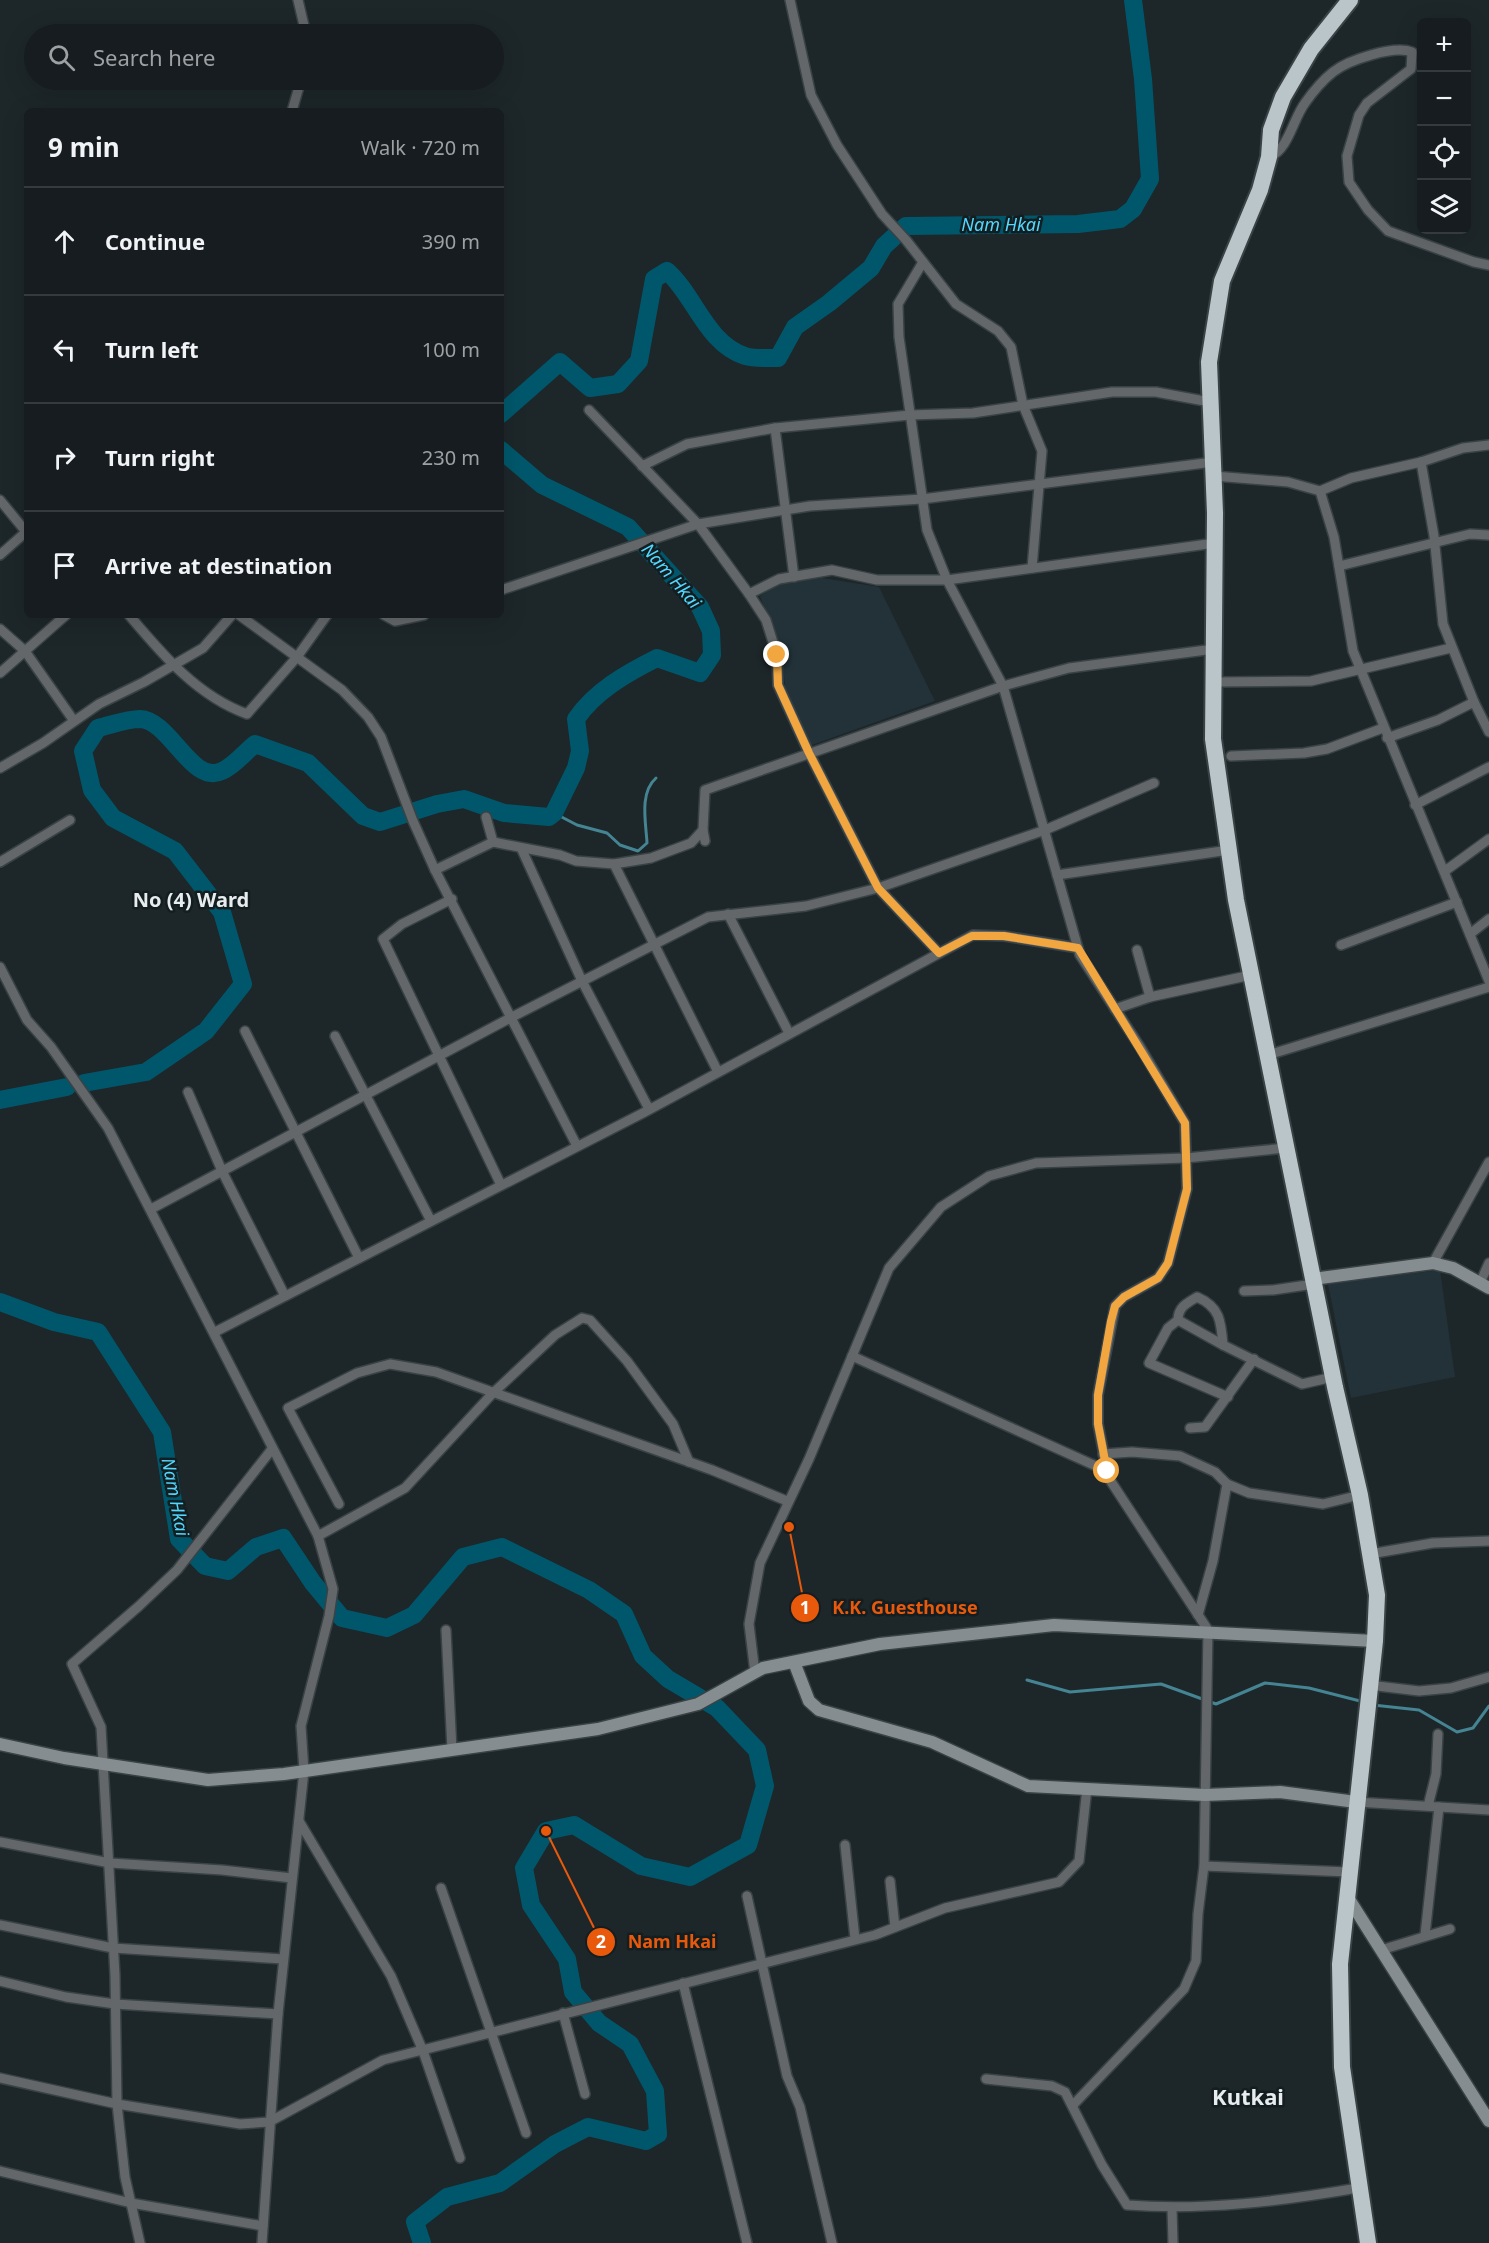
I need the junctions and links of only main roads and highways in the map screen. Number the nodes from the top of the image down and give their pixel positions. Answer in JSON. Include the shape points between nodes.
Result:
{"nodes":[{"id":1,"x":1350,"y":0,"type":"edge"},
{"id":2,"x":1313,"y":1281,"type":"junction"},
{"id":3,"x":1485,"y":1286,"type":"edge"},
{"id":4,"x":1375,"y":1641,"type":"junction"},
{"id":5,"x":794,"y":1662,"type":"junction"},
{"id":6,"x":0,"y":1744,"type":"edge"},
{"id":7,"x":1356,"y":1802,"type":"junction"},
{"id":8,"x":1347,"y":1896,"type":"junction"},
{"id":9,"x":1489,"y":2121,"type":"edge"},
{"id":10,"x":1368,"y":2243,"type":"edge"}],
"edges":[{"from":1,"to":2,"type":"highway","via":[[1311,49],[1283,97],[1248,223],[1222,281],[1209,362],[1215,543],[1213,739],[1251,975]]},
{"from":2,"to":3,"type":"main road","via":[[1433,1263],[1453,1268]]},
{"from":2,"to":4,"type":"highway","via":[[1360,1495],[1377,1595]]},
{"from":4,"to":5,"type":"main road","via":[[1054,1625],[880,1644]]},
{"from":4,"to":7,"type":"highway"},
{"from":5,"to":6,"type":"main road","via":[[763,1668],[698,1704],[598,1729],[304,1771],[208,1780]]},
{"from":5,"to":7,"type":"main road","via":[[809,1701],[819,1710],[932,1742],[1028,1786],[1205,1795],[1280,1792]]},
{"from":7,"to":8,"type":"highway"},
{"from":8,"to":9,"type":"main road"},
{"from":8,"to":10,"type":"highway","via":[[1340,1964],[1341,2067]]}]}
